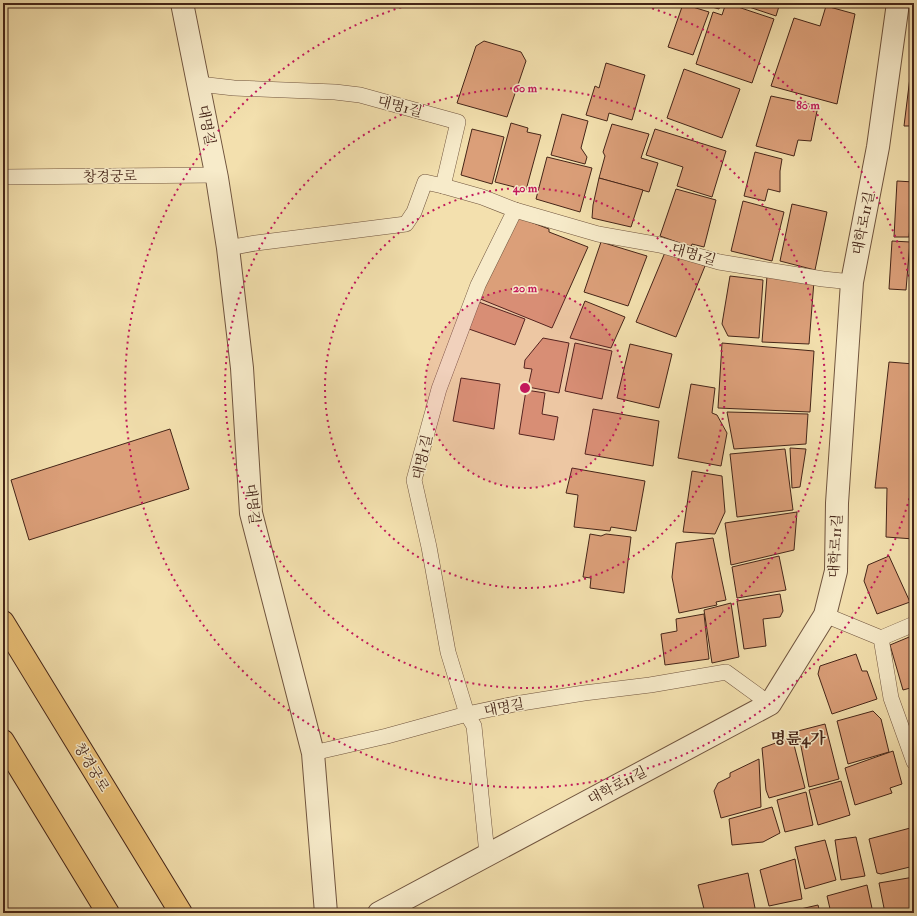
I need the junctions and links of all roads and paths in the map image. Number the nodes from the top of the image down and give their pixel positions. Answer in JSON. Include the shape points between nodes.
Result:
{"nodes":[{"id":1,"x":182,"y":3,"type":"edge"},
{"id":2,"x":898,"y":3,"type":"edge"},
{"id":3,"x":199,"y":84,"type":"junction"},
{"id":4,"x":217,"y":175,"type":"junction"},
{"id":5,"x":3,"y":177,"type":"edge"},
{"id":6,"x":443,"y":186,"type":"junction"},
{"id":7,"x":516,"y":210,"type":"junction"},
{"id":8,"x":228,"y":248,"type":"junction"},
{"id":9,"x":852,"y":282,"type":"junction"},
{"id":10,"x":825,"y":616,"type":"junction"},
{"id":11,"x":3,"y":622,"type":"edge"},
{"id":12,"x":914,"y":624,"type":"edge"},
{"id":13,"x":881,"y":638,"type":"junction"},
{"id":14,"x":770,"y":704,"type":"junction"},
{"id":15,"x":468,"y":714,"type":"junction"},
{"id":16,"x":3,"y":742,"type":"edge"},
{"id":17,"x":314,"y":753,"type":"junction"},
{"id":18,"x":914,"y":762,"type":"edge"},
{"id":19,"x":487,"y":854,"type":"junction"},
{"id":20,"x":108,"y":913,"type":"edge"},
{"id":21,"x":181,"y":913,"type":"edge"},
{"id":22,"x":326,"y":913,"type":"edge"},
{"id":23,"x":378,"y":913,"type":"edge"}],
"edges":[{"from":1,"to":3,"type":"street","name":"대명길"},
{"from":2,"to":9,"type":"street","name":"대학로11길","via":[[878,147]]},
{"from":3,"to":4,"type":"street","name":"대명길"},
{"from":3,"to":6,"type":"lane","name":"대명1길","via":[[360,95],[458,122]]},
{"from":4,"to":5,"type":"lane","name":"창경궁로"},
{"from":4,"to":8,"type":"street","name":"대명길"},
{"from":6,"to":7,"type":"lane","name":"대명1길"},
{"from":6,"to":8,"type":"lane","via":[[425,182],[414,212],[406,224]]},
{"from":7,"to":9,"type":"lane","name":"대명1길","via":[[598,234],[660,245],[719,262]]},
{"from":7,"to":15,"type":"lane","name":"대명1길","via":[[478,284],[439,389],[414,480],[448,652]]},
{"from":8,"to":17,"type":"street","name":"대명길","via":[[242,368],[251,513]]},
{"from":9,"to":10,"type":"street","name":"대학로11길","via":[[837,503],[836,571]]},
{"from":10,"to":13,"type":"lane"},
{"from":10,"to":14,"type":"street","name":"대학로11길"},
{"from":11,"to":21,"type":"main road","name":"창경궁로"},
{"from":12,"to":13,"type":"lane"},
{"from":13,"to":18,"type":"lane","via":[[891,698]]},
{"from":14,"to":15,"type":"lane","name":"대명길","via":[[726,672],[515,704]]},
{"from":14,"to":19,"type":"street","name":"대학로11길"},
{"from":15,"to":17,"type":"lane","name":"대명길"},
{"from":15,"to":19,"type":"lane","name":"대명1길","via":[[474,726]]},
{"from":16,"to":20,"type":"main road"},
{"from":17,"to":22,"type":"street","name":"대명길"},
{"from":19,"to":23,"type":"street","name":"대학로11길"}]}
